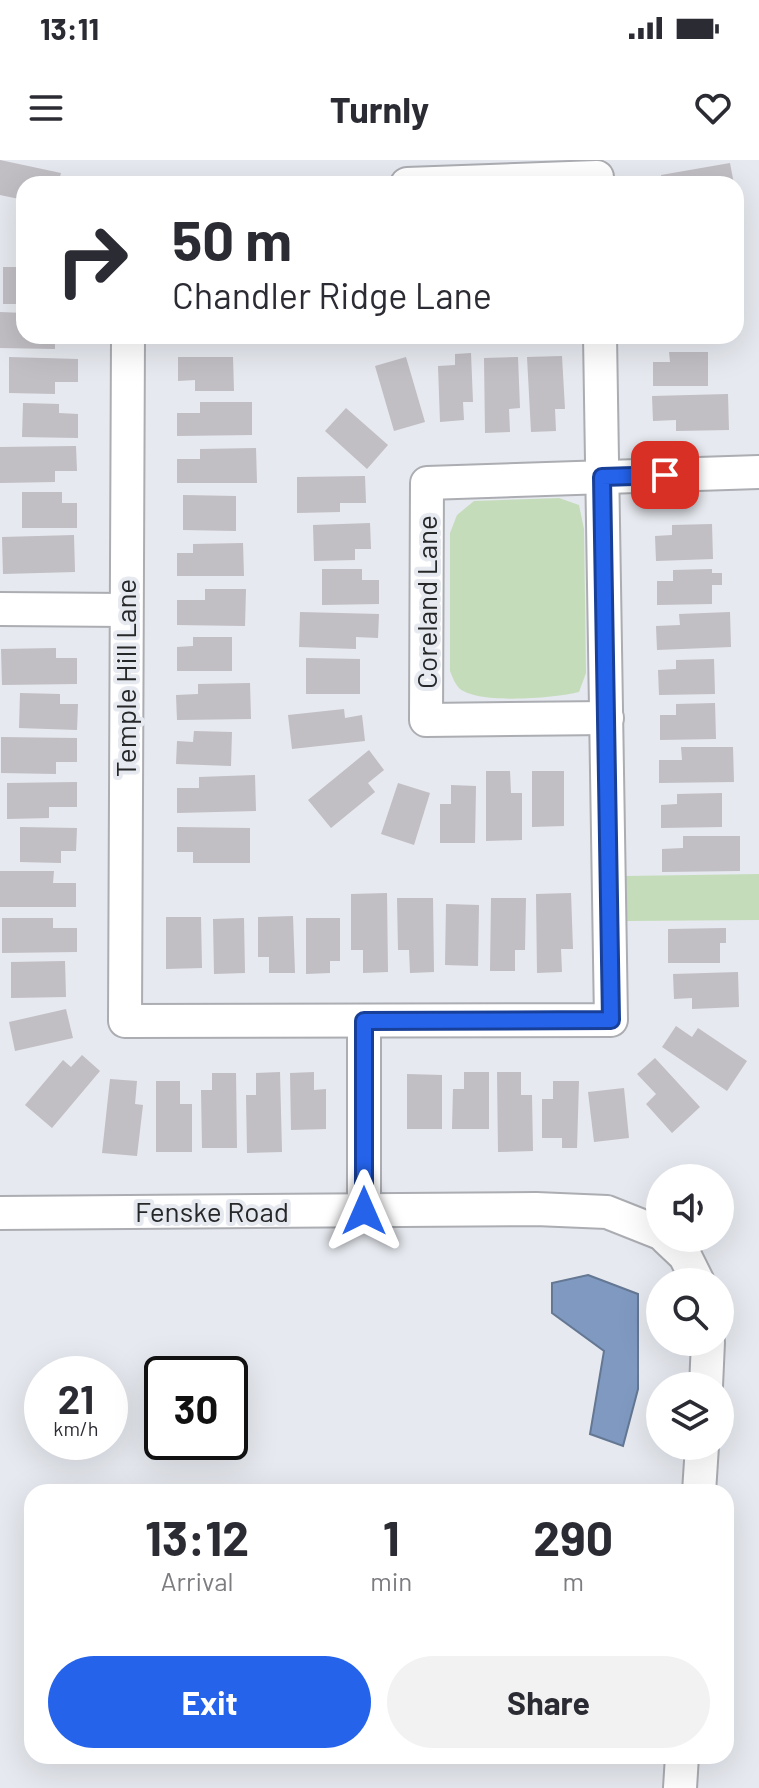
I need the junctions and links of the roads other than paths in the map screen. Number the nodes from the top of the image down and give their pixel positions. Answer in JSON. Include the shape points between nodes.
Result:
{"nodes":[{"id":1,"x":128,"y":344,"type":"edge"},
{"id":2,"x":600,"y":344,"type":"edge"},
{"id":3,"x":759,"y":472,"type":"edge"},
{"id":4,"x":602,"y":477,"type":"junction"},
{"id":5,"x":0,"y":609,"type":"edge"},
{"id":6,"x":126,"y":610,"type":"junction"},
{"id":7,"x":607,"y":718,"type":"junction"},
{"id":8,"x":364,"y":1021,"type":"junction"},
{"id":9,"x":364,"y":1211,"type":"junction"},
{"id":10,"x":0,"y":1213,"type":"edge"},
{"id":11,"x":646,"y":1227,"type":"edge"},
{"id":12,"x":701,"y":1460,"type":"edge"},
{"id":13,"x":700,"y":1484,"type":"edge"},
{"id":14,"x":682,"y":1764,"type":"edge"},
{"id":15,"x":680,"y":1788,"type":"edge"}],
"edges":[{"from":1,"to":6,"type":"street","name":"Temple Hill Lane"},
{"from":2,"to":4,"type":"street"},
{"from":3,"to":4,"type":"street"},
{"from":4,"to":7,"type":"street"},
{"from":4,"to":7,"type":"street","name":"Coreland Lane","via":[[427,483],[426,720]]},
{"from":5,"to":6,"type":"street"},
{"from":6,"to":8,"type":"street","name":"Temple Hill Lane","via":[[125,1021]]},
{"from":7,"to":8,"type":"street","via":[[611,1020]]},
{"from":8,"to":9,"type":"street"},
{"from":9,"to":10,"type":"street","name":"Fenske Road"},
{"from":9,"to":11,"type":"street","name":"Fenske Road","via":[[607,1212]]},
{"from":12,"to":13,"type":"street"},
{"from":14,"to":15,"type":"street"}]}
